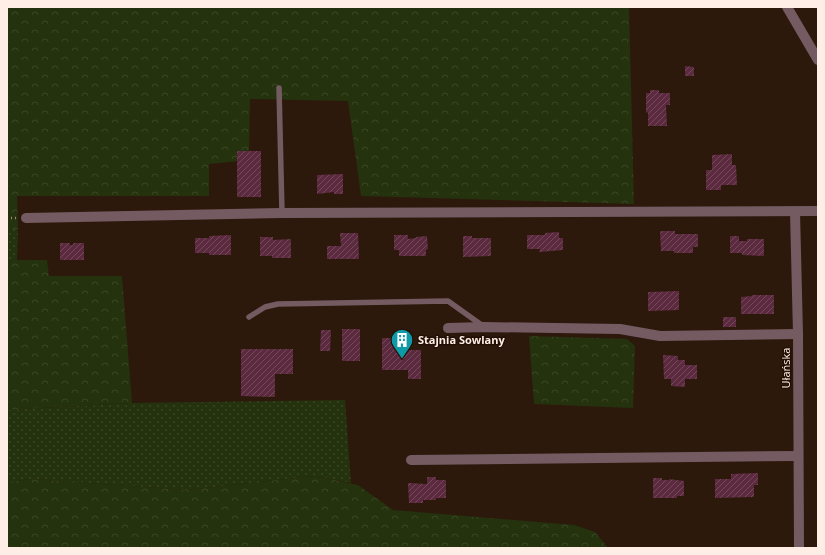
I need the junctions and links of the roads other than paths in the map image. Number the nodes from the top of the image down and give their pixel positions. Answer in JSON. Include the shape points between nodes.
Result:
{"nodes":[{"id":1,"x":787,"y":7,"type":"edge"},
{"id":2,"x":818,"y":60,"type":"edge"},
{"id":3,"x":279,"y":88,"type":"dead end"},
{"id":4,"x":818,"y":211,"type":"edge"},
{"id":5,"x":795,"y":212,"type":"junction"},
{"id":6,"x":282,"y":213,"type":"junction"},
{"id":7,"x":26,"y":218,"type":"dead end"},
{"id":8,"x":249,"y":317,"type":"dead end"},
{"id":9,"x":484,"y":327,"type":"junction"},
{"id":10,"x":448,"y":328,"type":"dead end"},
{"id":11,"x":798,"y":334,"type":"junction"},
{"id":12,"x":798,"y":456,"type":"junction"},
{"id":13,"x":411,"y":460,"type":"dead end"},
{"id":14,"x":799,"y":548,"type":"edge"}],
"edges":[{"from":1,"to":2,"type":"street"},
{"from":3,"to":6,"type":"lane"},
{"from":4,"to":5,"type":"street"},
{"from":5,"to":6,"type":"street"},
{"from":5,"to":11,"type":"street","name":"Ułańska"},
{"from":6,"to":7,"type":"street"},
{"from":8,"to":9,"type":"lane","via":[[265,307],[278,304],[448,301]]},
{"from":9,"to":10,"type":"street"},
{"from":9,"to":11,"type":"street","via":[[620,329],[660,336]]},
{"from":11,"to":12,"type":"street","name":"Ułańska"},
{"from":12,"to":13,"type":"street"},
{"from":12,"to":14,"type":"street","name":"Ułańska"}]}
